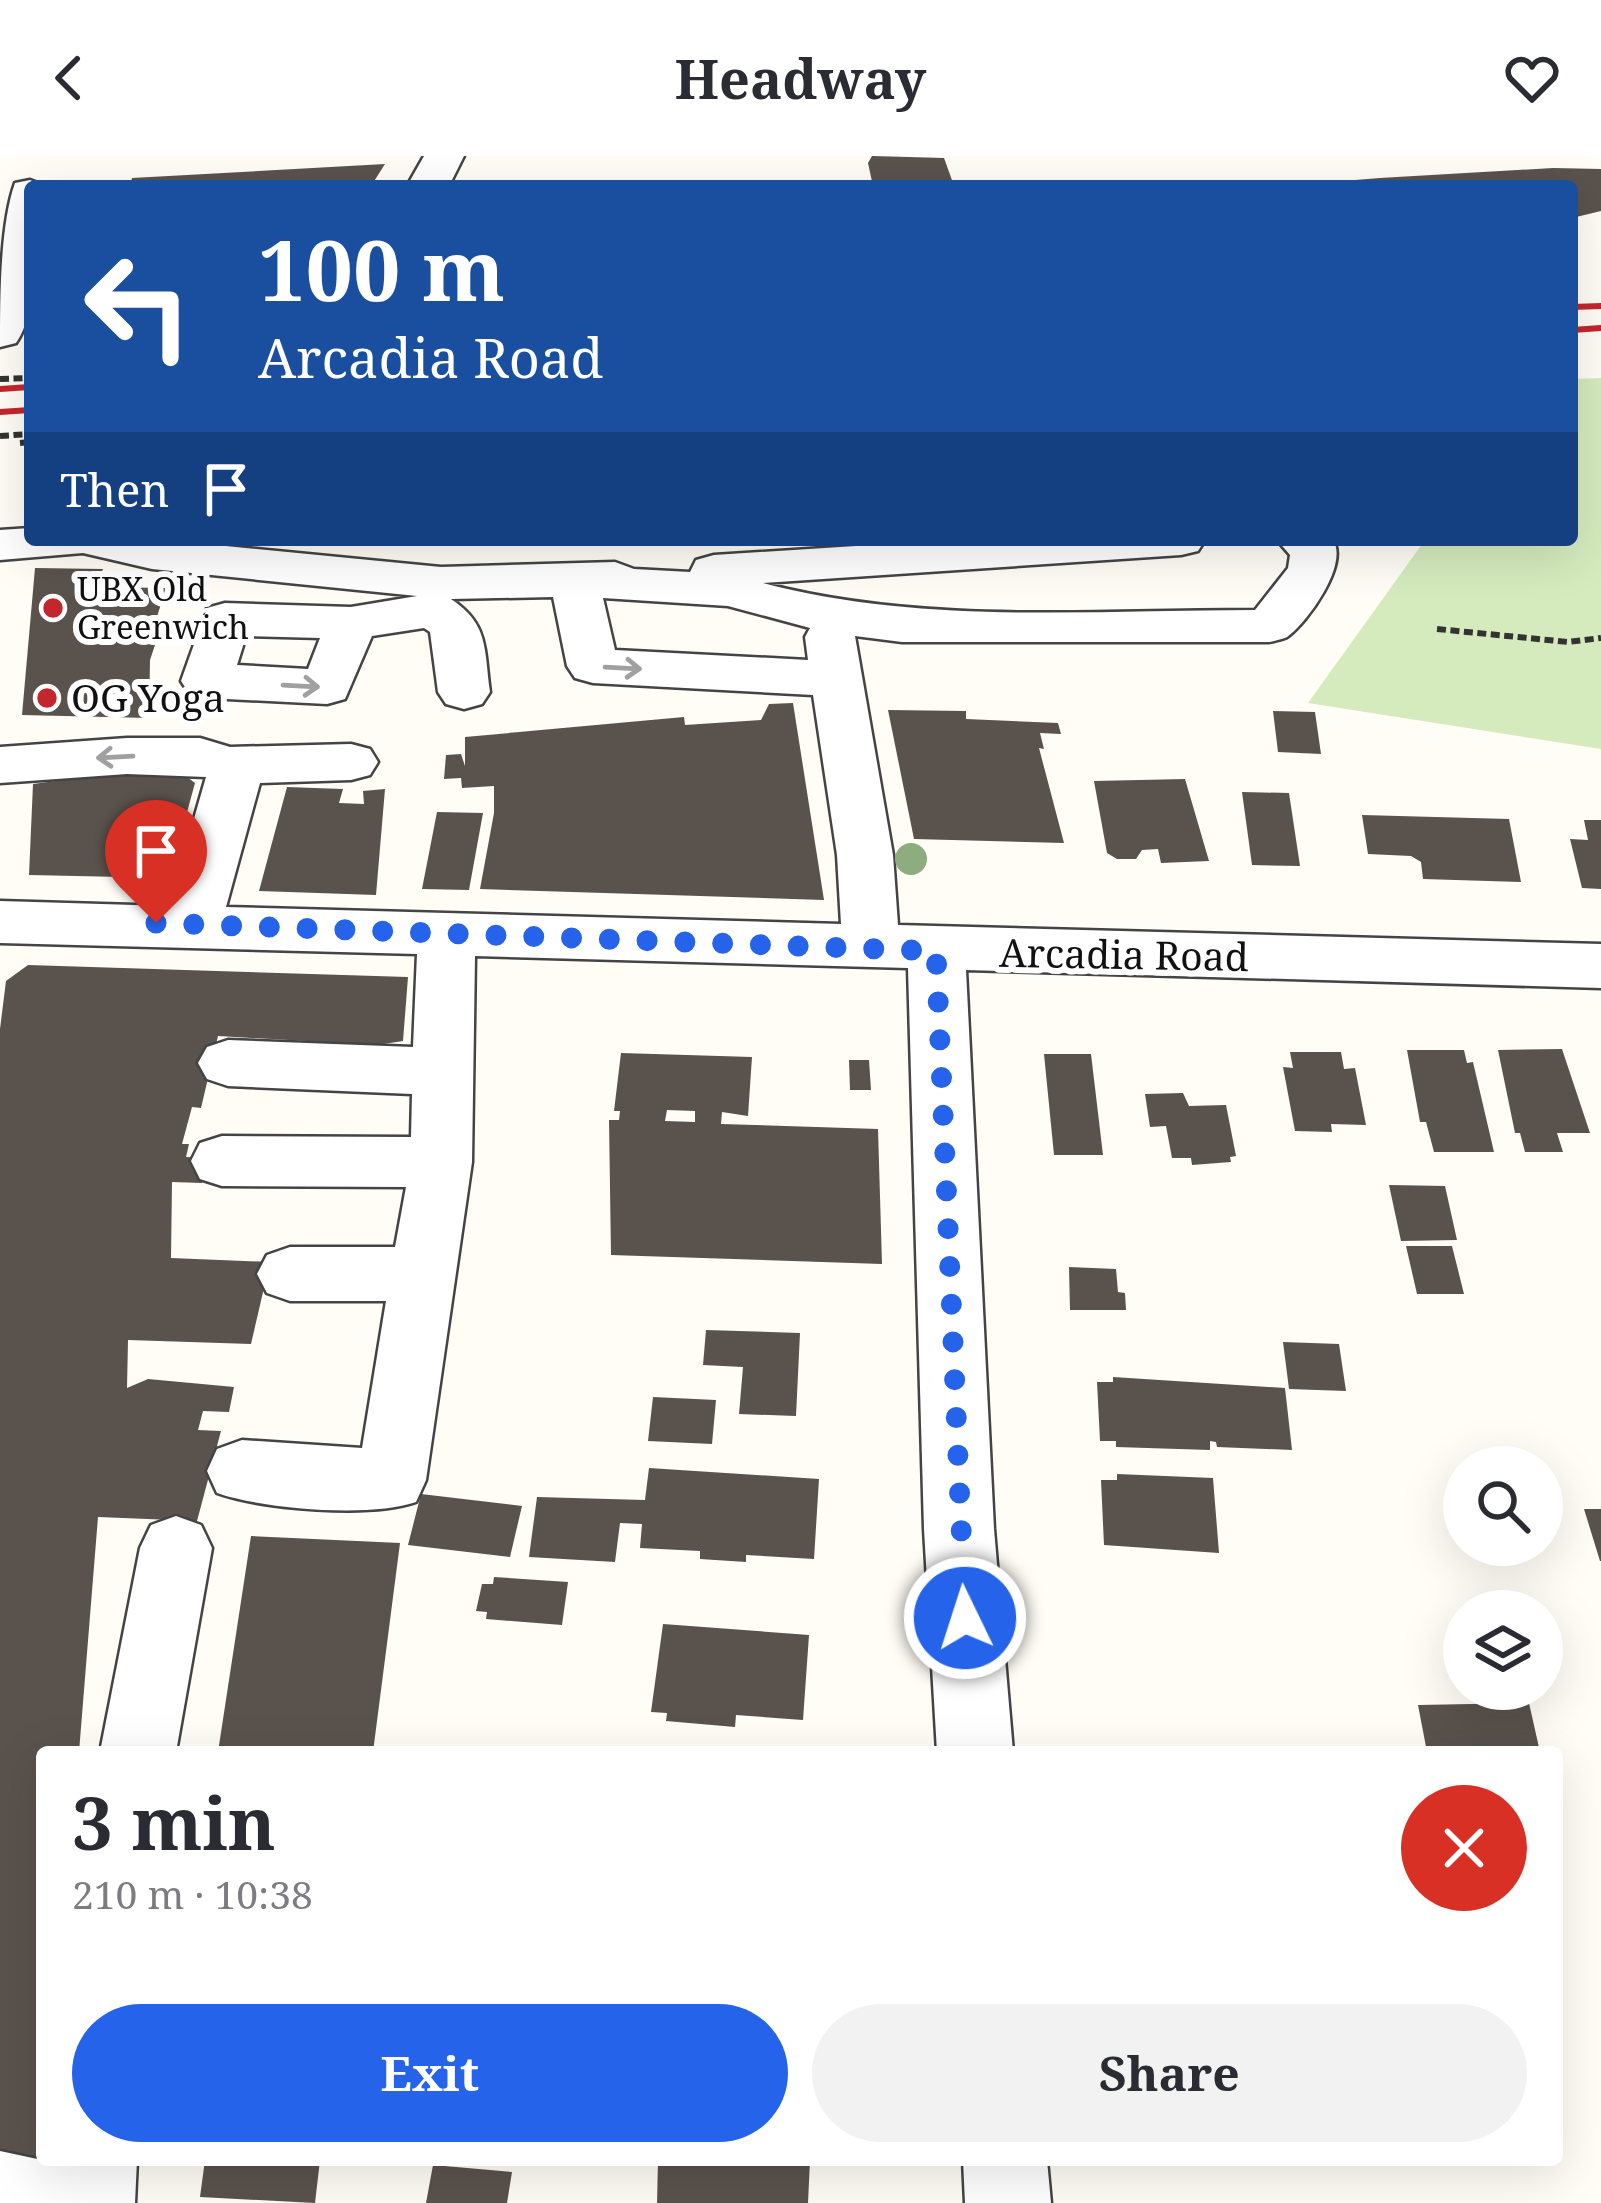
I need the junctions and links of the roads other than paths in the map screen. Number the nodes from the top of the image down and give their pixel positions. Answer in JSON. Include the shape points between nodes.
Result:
{"nodes":[{"id":1,"x":24,"y":217,"type":"edge"},
{"id":2,"x":16,"y":250,"type":"edge"},
{"id":3,"x":0,"y":334,"type":"edge"},
{"id":4,"x":118,"y":546,"type":"edge"},
{"id":5,"x":1092,"y":546,"type":"edge"},
{"id":6,"x":1309,"y":546,"type":"edge"},
{"id":7,"x":574,"y":581,"type":"junction"},
{"id":8,"x":437,"y":597,"type":"junction"},
{"id":9,"x":830,"y":617,"type":"junction"},
{"id":10,"x":351,"y":623,"type":"dead end"},
{"id":11,"x":836,"y":679,"type":"junction"},
{"id":12,"x":464,"y":692,"type":"dead end"},
{"id":13,"x":351,"y":762,"type":"dead end"},
{"id":14,"x":0,"y":765,"type":"edge"},
{"id":15,"x":228,"y":765,"type":"junction"},
{"id":16,"x":0,"y":922,"type":"edge"},
{"id":17,"x":192,"y":925,"type":"junction"},
{"id":18,"x":446,"y":935,"type":"junction"},
{"id":19,"x":871,"y":949,"type":"junction"},
{"id":20,"x":936,"y":951,"type":"junction"},
{"id":21,"x":1601,"y":966,"type":"edge"},
{"id":22,"x":228,"y":1064,"type":"dead end"},
{"id":23,"x":443,"y":1072,"type":"junction"},
{"id":24,"x":222,"y":1161,"type":"dead end"},
{"id":25,"x":441,"y":1162,"type":"junction"},
{"id":26,"x":290,"y":1274,"type":"dead end"},
{"id":27,"x":424,"y":1274,"type":"junction"},
{"id":28,"x":242,"y":1472,"type":"dead end"},
{"id":29,"x":176,"y":1548,"type":"dead end"},
{"id":30,"x":139,"y":1746,"type":"edge"},
{"id":31,"x":975,"y":1746,"type":"edge"},
{"id":32,"x":95,"y":2166,"type":"edge"},
{"id":33,"x":1005,"y":2166,"type":"edge"},
{"id":34,"x":0,"y":2194,"type":"edge"},
{"id":35,"x":58,"y":2203,"type":"edge"},
{"id":36,"x":92,"y":2203,"type":"edge"},
{"id":37,"x":1008,"y":2203,"type":"edge"}],
"edges":[{"from":1,"to":2,"type":"street"},
{"from":2,"to":3,"type":"street"},
{"from":4,"to":8,"type":"street"},
{"from":5,"to":7,"type":"street"},
{"from":6,"to":9,"type":"street","via":[[1313,570],[1269,626],[902,626]]},
{"from":7,"to":8,"type":"street"},
{"from":7,"to":9,"type":"street","via":[[728,590]]},
{"from":7,"to":11,"type":"street","one_way":true,"via":[[593,666]]},
{"from":8,"to":10,"type":"street"},
{"from":8,"to":12,"type":"street","via":[[454,625]]},
{"from":9,"to":11,"type":"street"},
{"from":11,"to":19,"type":"street","via":[[865,855]]},
{"from":13,"to":15,"type":"street"},
{"from":15,"to":14,"type":"street","one_way":true,"via":[[200,756],[127,755]]},
{"from":15,"to":17,"type":"street","via":[[234,779]]},
{"from":16,"to":17,"type":"street","name":"Arcadia Road"},
{"from":17,"to":18,"type":"street","name":"Arcadia Road"},
{"from":18,"to":19,"type":"street","name":"Arcadia Road"},
{"from":18,"to":23,"type":"street"},
{"from":19,"to":20,"type":"street","name":"Arcadia Road"},
{"from":20,"to":21,"type":"street","name":"Arcadia Road"},
{"from":20,"to":31,"type":"street"},
{"from":22,"to":23,"type":"street"},
{"from":23,"to":25,"type":"street"},
{"from":24,"to":25,"type":"street"},
{"from":25,"to":27,"type":"street"},
{"from":26,"to":27,"type":"street"},
{"from":27,"to":28,"type":"street","via":[[391,1480]]},
{"from":29,"to":30,"type":"street"},
{"from":32,"to":36,"type":"street"},
{"from":33,"to":37,"type":"street"},
{"from":34,"to":35,"type":"street"}]}
